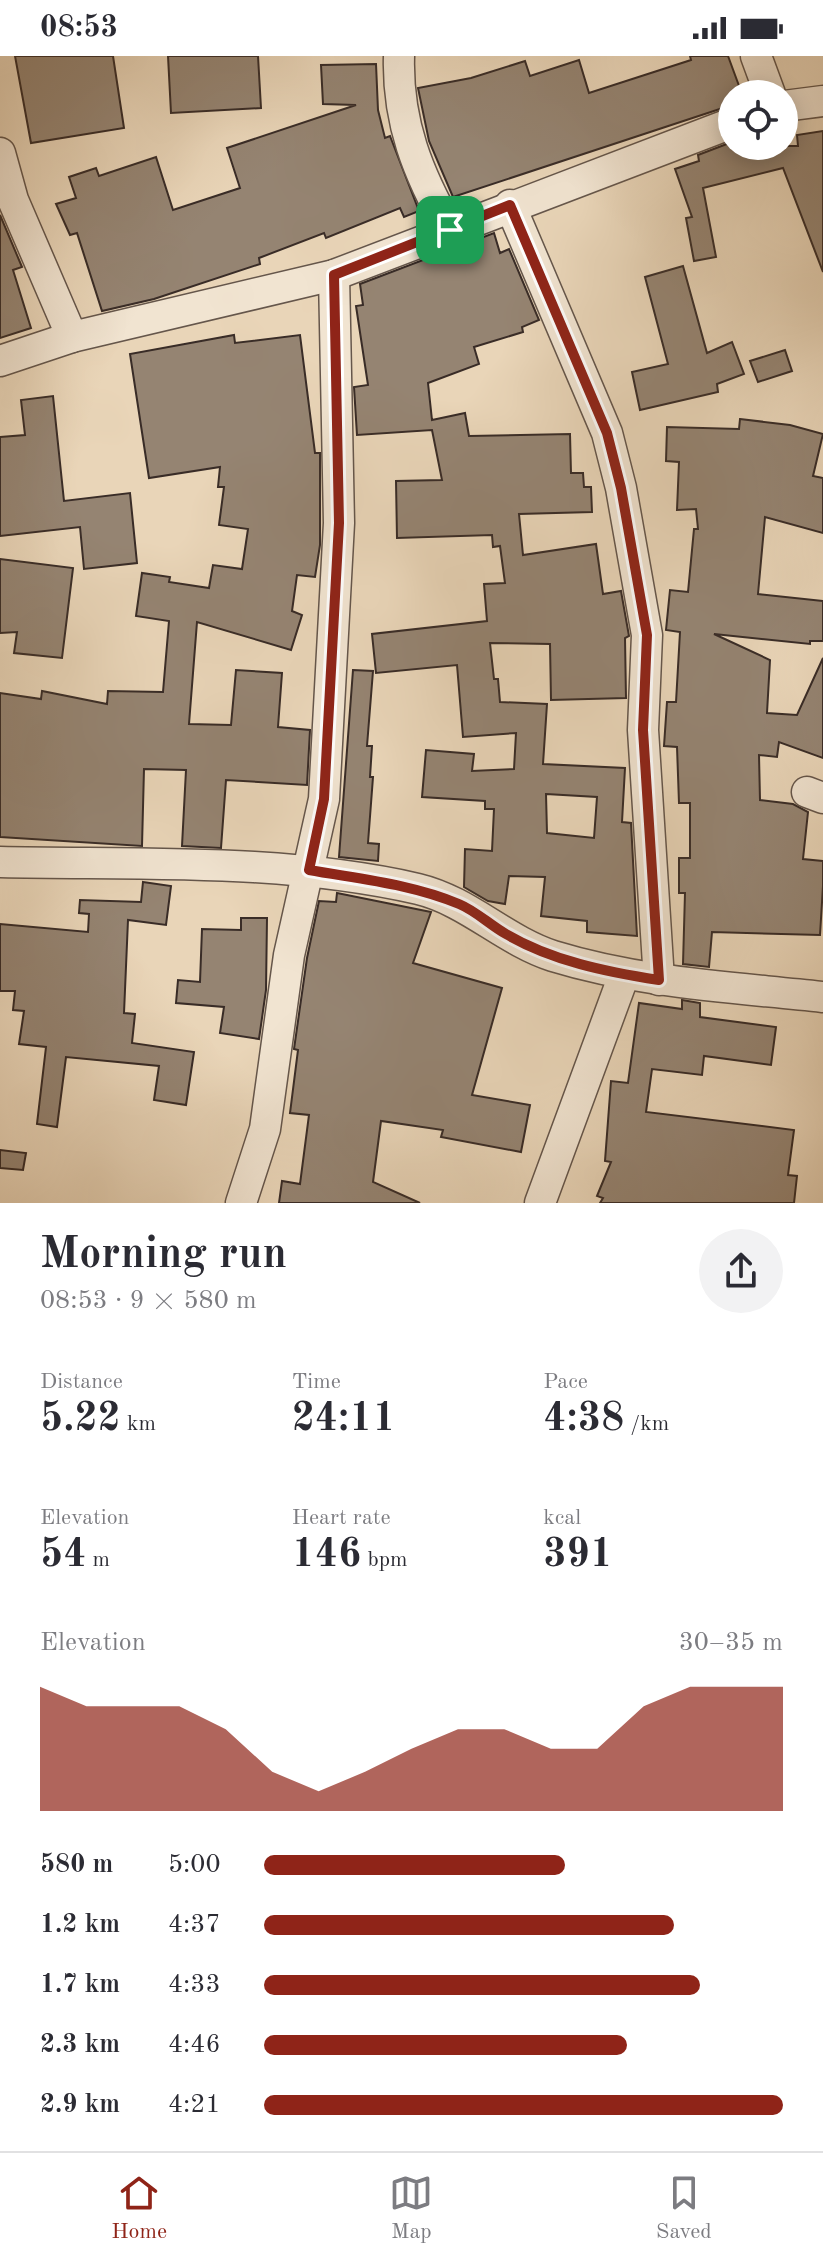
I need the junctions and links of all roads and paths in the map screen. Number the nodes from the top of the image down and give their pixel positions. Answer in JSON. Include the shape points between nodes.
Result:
{"nodes":[{"id":1,"x":399,"y":56,"type":"edge"},
{"id":2,"x":756,"y":56,"type":"edge"},
{"id":3,"x":765,"y":80,"type":"edge"},
{"id":4,"x":823,"y":101,"type":"edge"},
{"id":5,"x":798,"y":104,"type":"edge"},
{"id":6,"x":718,"y":128,"type":"edge"},
{"id":7,"x":0,"y":153,"type":"edge"},
{"id":8,"x":510,"y":205,"type":"junction"},
{"id":9,"x":450,"y":230,"type":"junction"},
{"id":10,"x":334,"y":275,"type":"junction"},
{"id":11,"x":72,"y":337,"type":"junction"},
{"id":12,"x":0,"y":361,"type":"edge"},
{"id":13,"x":0,"y":862,"type":"edge"},
{"id":14,"x":309,"y":870,"type":"junction"},
{"id":15,"x":624,"y":975,"type":"junction"},
{"id":16,"x":659,"y":980,"type":"junction"},
{"id":17,"x":823,"y":997,"type":"edge"},
{"id":18,"x":241,"y":1203,"type":"edge"},
{"id":19,"x":540,"y":1203,"type":"edge"}],
"edges":[{"from":1,"to":9,"type":"street","via":[[402,112],[423,183]]},
{"from":2,"to":3,"type":"street"},
{"from":4,"to":5,"type":"street"},
{"from":6,"to":8,"type":"street"},
{"from":7,"to":11,"type":"street","via":[[13,200]]},
{"from":8,"to":9,"type":"street"},
{"from":8,"to":16,"type":"street","via":[[607,433],[621,488],[647,635],[643,730]]},
{"from":9,"to":10,"type":"street"},
{"from":10,"to":11,"type":"street"},
{"from":10,"to":14,"type":"street","via":[[339,523],[324,799]]},
{"from":11,"to":12,"type":"street"},
{"from":13,"to":14,"type":"street"},
{"from":14,"to":15,"type":"street","via":[[420,890],[462,905],[550,955]]},
{"from":14,"to":18,"type":"street","via":[[289,955],[265,1129]]},
{"from":15,"to":16,"type":"street"},
{"from":15,"to":19,"type":"street"},
{"from":16,"to":17,"type":"street"}]}
